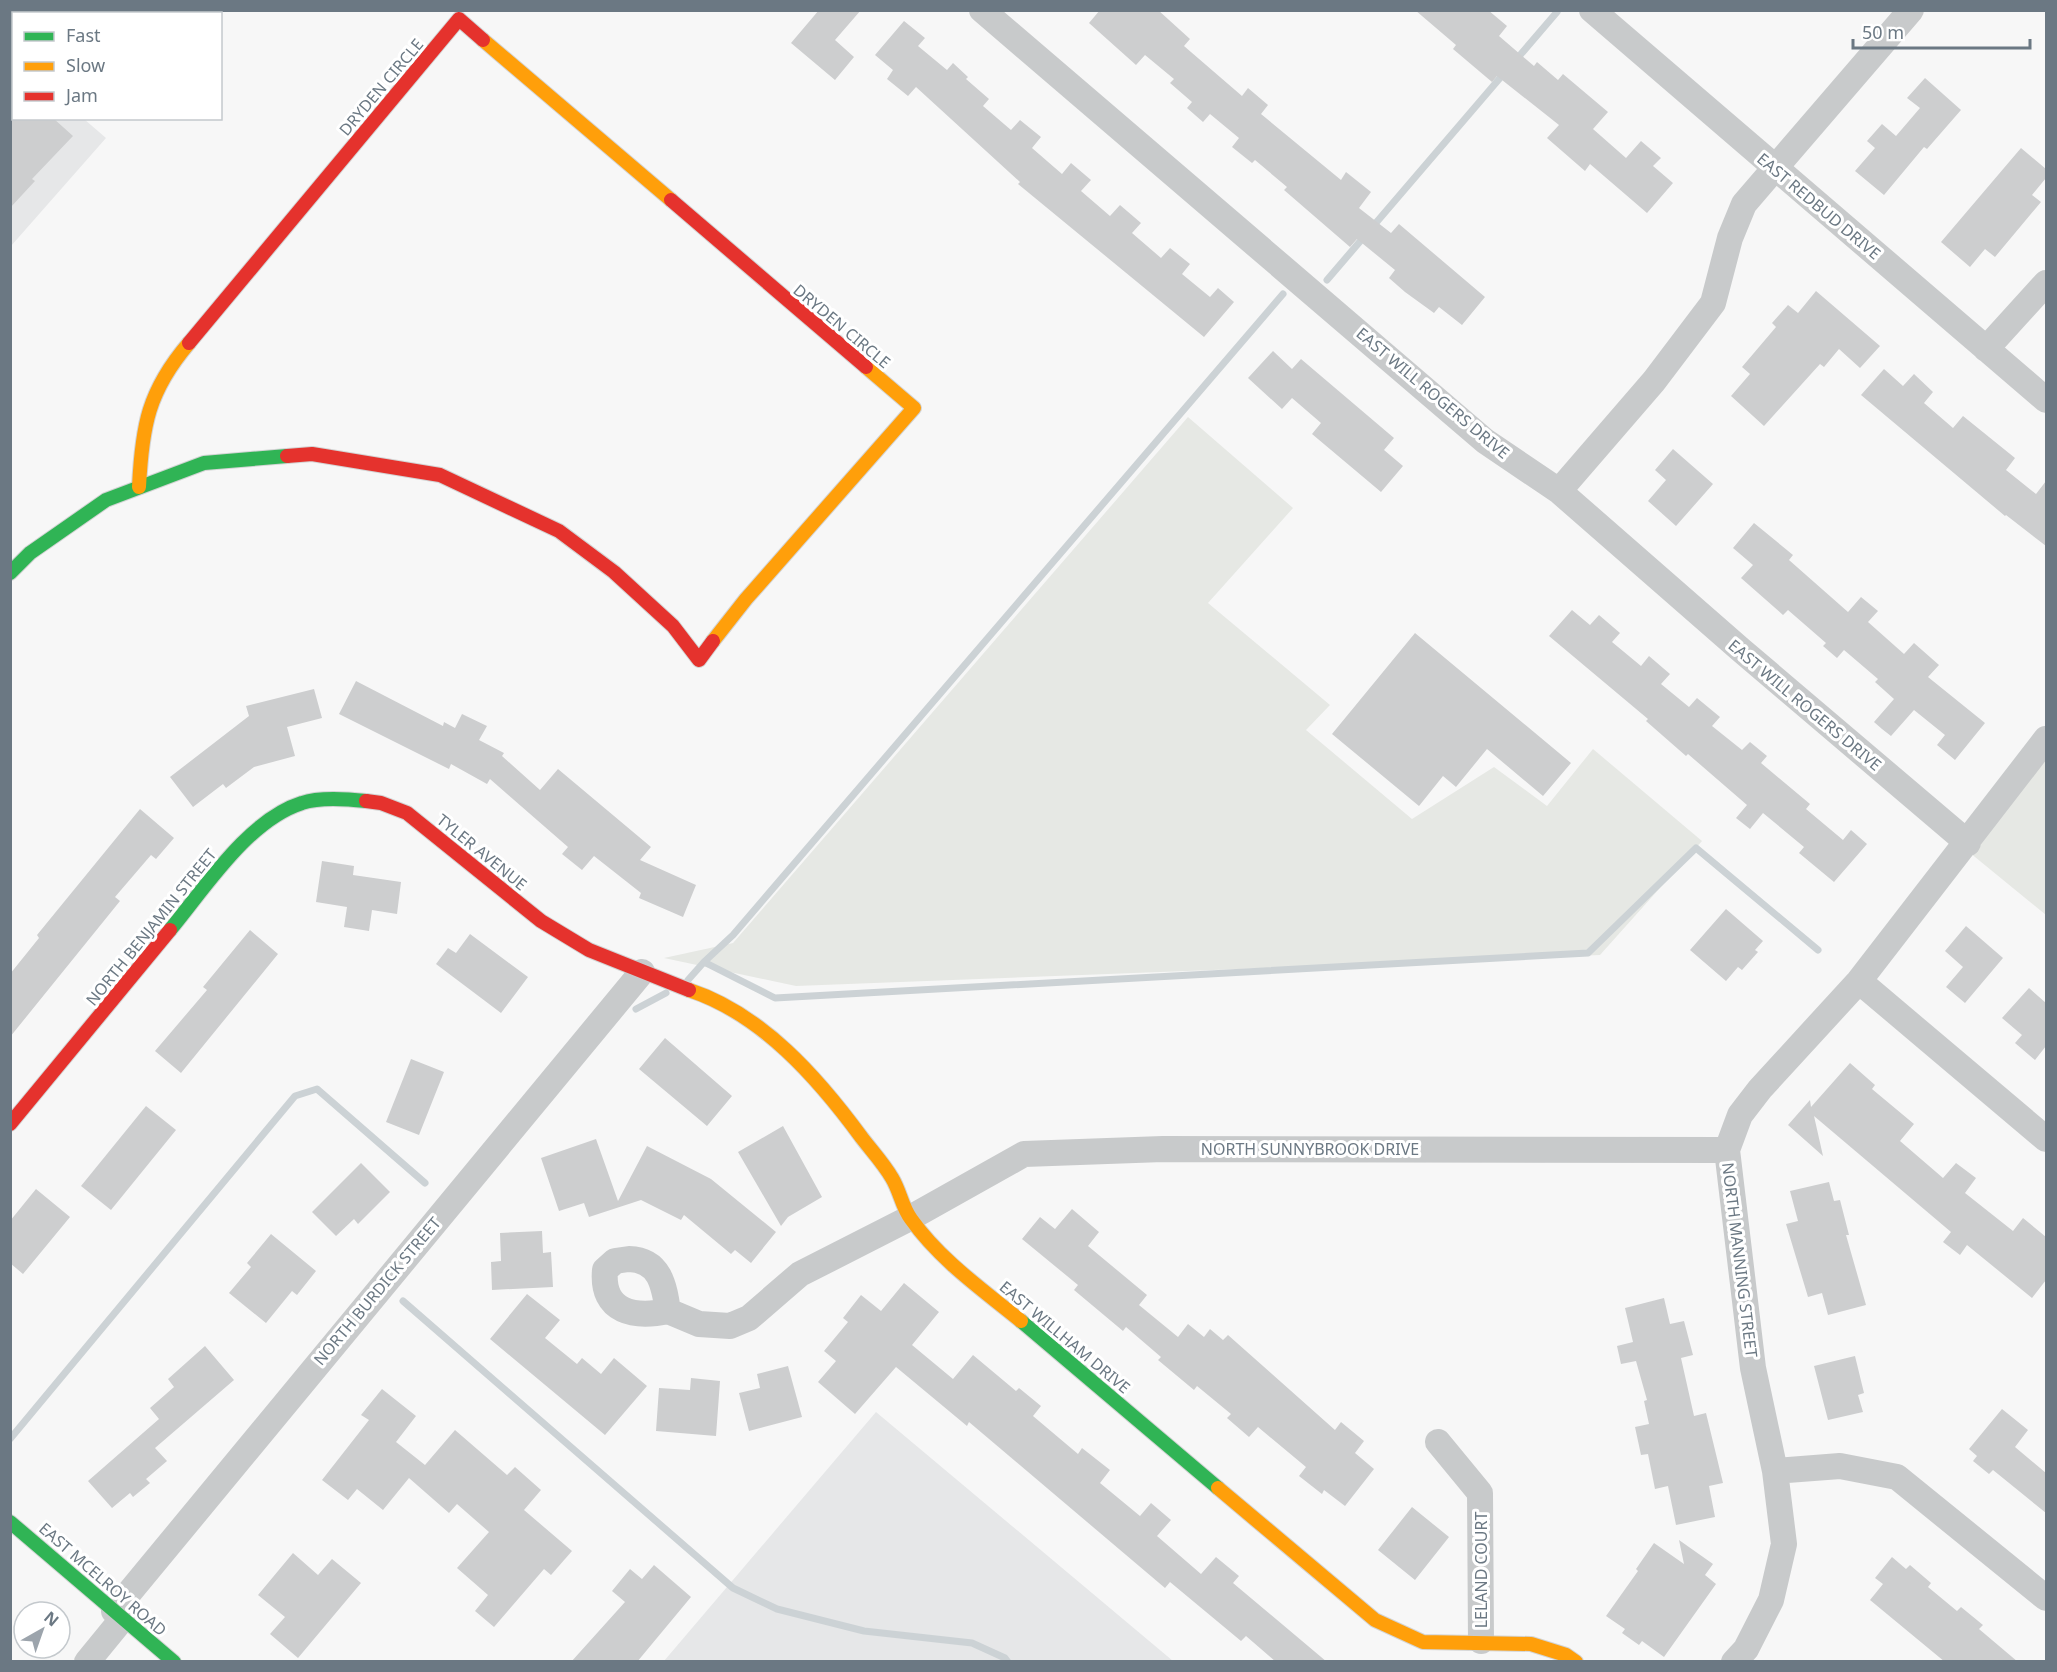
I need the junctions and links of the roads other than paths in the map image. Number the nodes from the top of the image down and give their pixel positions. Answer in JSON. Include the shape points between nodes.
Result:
{"nodes":[{"id":1,"x":982,"y":10,"type":"edge"},
{"id":2,"x":1592,"y":10,"type":"edge"},
{"id":3,"x":1911,"y":10,"type":"edge"},
{"id":4,"x":1775,"y":170,"type":"junction"},
{"id":5,"x":2046,"y":283,"type":"edge"},
{"id":6,"x":1986,"y":349,"type":"junction"},
{"id":7,"x":2046,"y":400,"type":"edge"},
{"id":8,"x":139,"y":487,"type":"junction"},
{"id":9,"x":1559,"y":491,"type":"junction"},
{"id":10,"x":10,"y":573,"type":"edge"},
{"id":11,"x":2046,"y":739,"type":"edge"},
{"id":12,"x":347,"y":801,"type":"joint"},
{"id":13,"x":1968,"y":843,"type":"junction"},
{"id":14,"x":589,"y":950,"type":"joint"},
{"id":15,"x":642,"y":972,"type":"junction"},
{"id":16,"x":1859,"y":981,"type":"junction"},
{"id":17,"x":10,"y":1124,"type":"edge"},
{"id":18,"x":2046,"y":1139,"type":"edge"},
{"id":19,"x":1726,"y":1150,"type":"junction"},
{"id":20,"x":910,"y":1218,"type":"junction"},
{"id":21,"x":668,"y":1311,"type":"dead end"},
{"id":22,"x":1438,"y":1442,"type":"dead end"},
{"id":23,"x":1775,"y":1471,"type":"junction"},
{"id":24,"x":10,"y":1522,"type":"edge"},
{"id":25,"x":2046,"y":1598,"type":"edge"},
{"id":26,"x":118,"y":1614,"type":"junction"},
{"id":27,"x":1481,"y":1641,"type":"junction"},
{"id":28,"x":87,"y":1662,"type":"edge"},
{"id":29,"x":174,"y":1662,"type":"edge"},
{"id":30,"x":1576,"y":1662,"type":"edge"},
{"id":31,"x":1734,"y":1662,"type":"edge"}],
"edges":[{"from":1,"to":9,"type":"street","name":"EAST WILL ROGERS DRIVE","via":[[1485,441]]},
{"from":2,"to":4,"type":"street","name":"EAST REDBUD DRIVE"},
{"from":3,"to":4,"type":"street"},
{"from":4,"to":6,"type":"street","name":"EAST REDBUD DRIVE"},
{"from":4,"to":9,"type":"street","via":[[1744,204],[1730,238],[1713,303],[1654,381]]},
{"from":5,"to":6,"type":"street"},
{"from":6,"to":7,"type":"street","name":"EAST REDBUD DRIVE"},
{"from":8,"to":8,"type":"street","name":"DRYDEN CIRCLE","via":[[204,463],[312,453],[440,475],[559,531],[614,572],[673,626],[699,660],[746,599],[914,408],[459,19],[177,357],[154,395],[141,439]]},
{"from":8,"to":10,"type":"street","via":[[106,500],[30,553]]},
{"from":9,"to":13,"type":"street","name":"EAST WILL ROGERS DRIVE"},
{"from":11,"to":13,"type":"street","name":"NORTH MANNING STREET"},
{"from":12,"to":14,"type":"street","name":"TYLER AVENUE","via":[[381,803],[407,813],[541,921]]},
{"from":12,"to":17,"type":"street","name":"NORTH BENJAMIN STREET","via":[[303,802],[278,814],[242,843]]},
{"from":13,"to":16,"type":"street","name":"NORTH MANNING STREET"},
{"from":14,"to":15,"type":"street","name":"EAST WILLHAM DRIVE"},
{"from":15,"to":20,"type":"street","name":"EAST WILLHAM DRIVE","via":[[706,996],[779,1043],[835,1101],[892,1178]]},
{"from":15,"to":26,"type":"street","name":"NORTH BURDICK STREET"},
{"from":16,"to":18,"type":"street"},
{"from":16,"to":19,"type":"street","name":"NORTH MANNING STREET","via":[[1760,1089],[1740,1115]]},
{"from":19,"to":20,"type":"street","name":"NORTH SUNNYBROOK DRIVE","via":[[1187,1149],[1024,1154]]},
{"from":19,"to":23,"type":"street","name":"NORTH MANNING STREET","via":[[1754,1368]]},
{"from":20,"to":21,"type":"street","name":"NORTH SUNNYBROOK DRIVE","via":[[800,1274],[749,1318],[730,1326],[699,1324]]},
{"from":20,"to":27,"type":"street","name":"EAST WILLHAM DRIVE","via":[[943,1256],[1375,1620],[1422,1642]]},
{"from":22,"to":27,"type":"street","name":"LELAND COURT","via":[[1480,1493]]},
{"from":23,"to":25,"type":"street","via":[[1840,1466],[1897,1477]]},
{"from":23,"to":31,"type":"street","name":"NORTH MANNING STREET","via":[[1784,1544],[1772,1600],[1746,1649]]},
{"from":24,"to":26,"type":"street","name":"EAST MCELROY ROAD"},
{"from":26,"to":28,"type":"street","name":"NORTH BURDICK STREET"},
{"from":26,"to":29,"type":"street","name":"EAST MCELROY ROAD"},
{"from":27,"to":30,"type":"street","name":"EAST WILLHAM DRIVE","via":[[1531,1644],[1566,1654]]}]}
